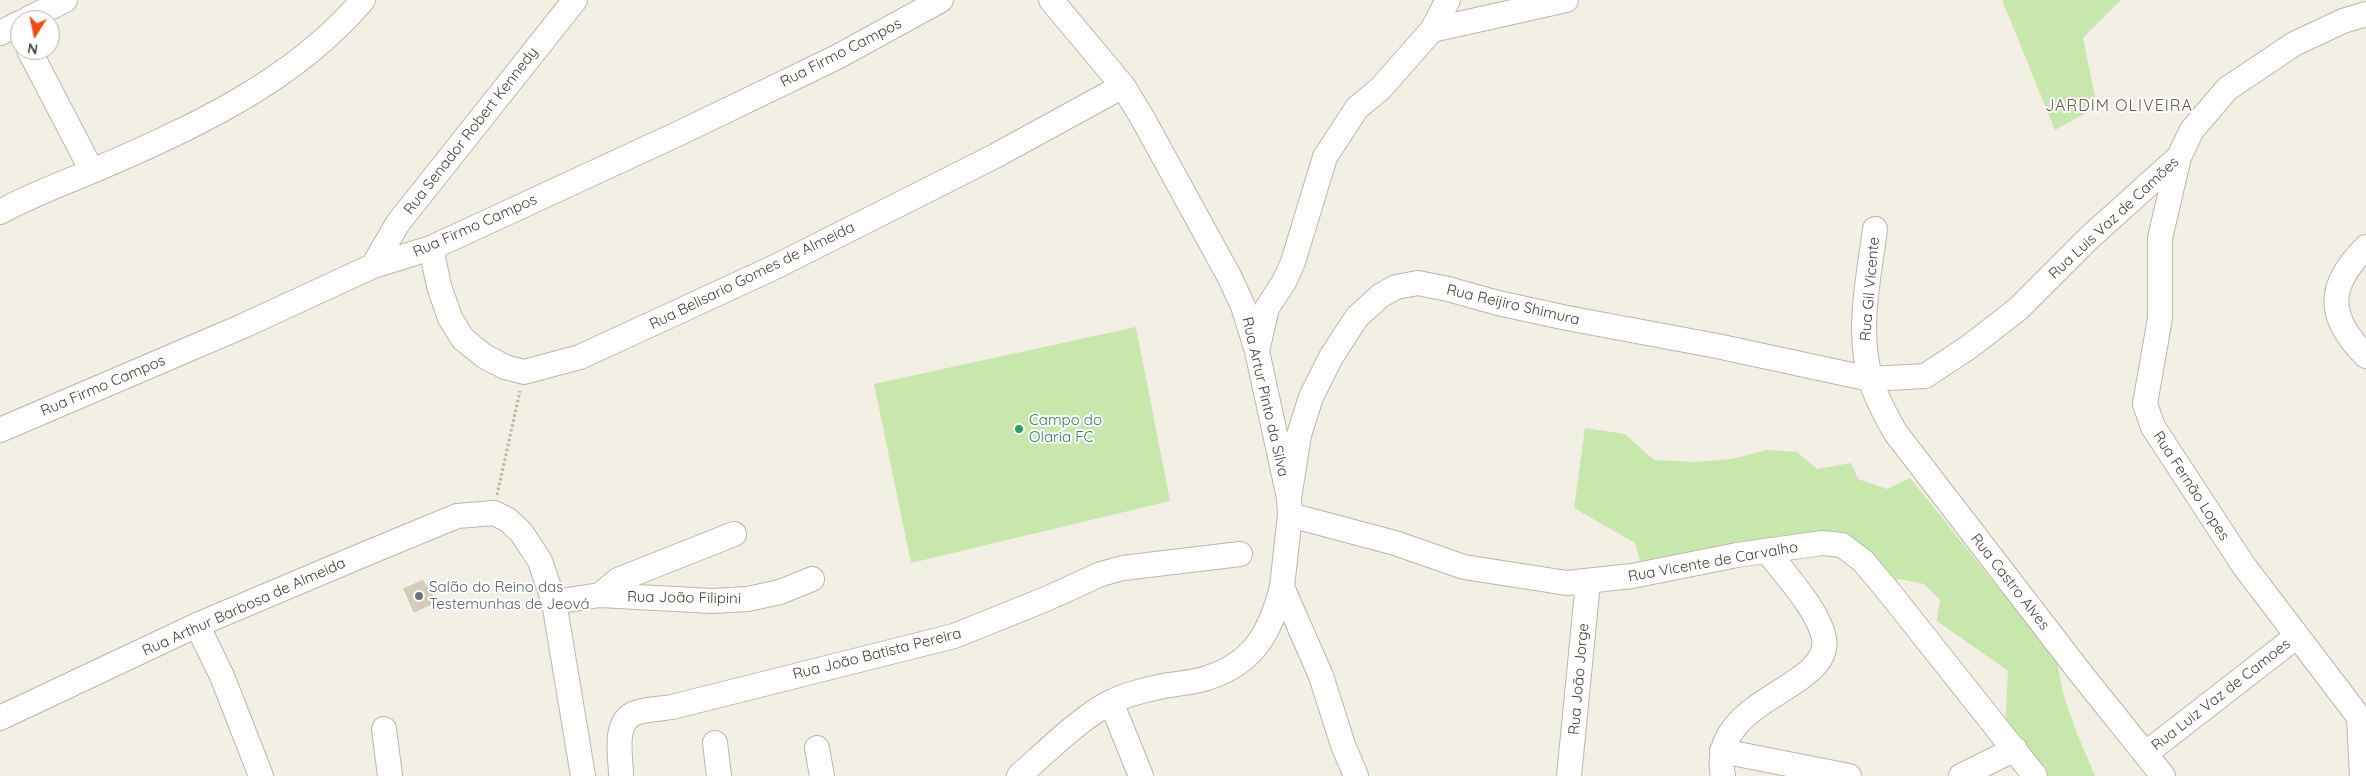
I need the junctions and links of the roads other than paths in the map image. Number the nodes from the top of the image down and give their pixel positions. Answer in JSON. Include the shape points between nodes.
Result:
{"nodes":[{"id":1,"x":65,"y":0,"type":"edge"},
{"id":2,"x":363,"y":0,"type":"edge"},
{"id":3,"x":575,"y":0,"type":"edge"},
{"id":4,"x":941,"y":0,"type":"edge"},
{"id":5,"x":1052,"y":0,"type":"edge"},
{"id":6,"x":1448,"y":0,"type":"edge"},
{"id":7,"x":1566,"y":0,"type":"edge"},
{"id":8,"x":47,"y":10,"type":"edge"},
{"id":9,"x":2366,"y":14,"type":"edge"},
{"id":10,"x":1432,"y":30,"type":"junction"},
{"id":11,"x":34,"y":60,"type":"edge"},
{"id":12,"x":1123,"y":86,"type":"junction"},
{"id":13,"x":2179,"y":158,"type":"junction"},
{"id":14,"x":92,"y":171,"type":"junction"},
{"id":15,"x":0,"y":212,"type":"edge"},
{"id":16,"x":1875,"y":229,"type":"dead end"},
{"id":17,"x":2366,"y":247,"type":"edge"},
{"id":18,"x":430,"y":248,"type":"junction"},
{"id":19,"x":373,"y":266,"type":"junction"},
{"id":20,"x":1257,"y":351,"type":"junction"},
{"id":21,"x":2366,"y":356,"type":"edge"},
{"id":22,"x":1870,"y":380,"type":"junction"},
{"id":23,"x":0,"y":430,"type":"edge"},
{"id":24,"x":1289,"y":507,"type":"junction"},
{"id":25,"x":734,"y":534,"type":"dead end"},
{"id":26,"x":1768,"y":552,"type":"junction"},
{"id":27,"x":1240,"y":554,"type":"dead end"},
{"id":28,"x":812,"y":580,"type":"dead end"},
{"id":29,"x":1588,"y":582,"type":"junction"},
{"id":30,"x":1282,"y":587,"type":"junction"},
{"id":31,"x":600,"y":595,"type":"junction"},
{"id":32,"x":554,"y":602,"type":"junction"},
{"id":33,"x":197,"y":625,"type":"junction"},
{"id":34,"x":2297,"y":636,"type":"junction"},
{"id":35,"x":1111,"y":702,"type":"junction"},
{"id":36,"x":2362,"y":716,"type":"edge"},
{"id":37,"x":0,"y":718,"type":"edge"},
{"id":38,"x":384,"y":730,"type":"dead end"},
{"id":39,"x":715,"y":743,"type":"dead end"},
{"id":40,"x":817,"y":748,"type":"dead end"},
{"id":41,"x":2015,"y":749,"type":"junction"},
{"id":42,"x":1722,"y":752,"type":"junction"},
{"id":43,"x":2145,"y":754,"type":"junction"},
{"id":44,"x":260,"y":776,"type":"edge"},
{"id":45,"x":390,"y":776,"type":"edge"},
{"id":46,"x":582,"y":776,"type":"edge"},
{"id":47,"x":621,"y":776,"type":"edge"},
{"id":48,"x":719,"y":776,"type":"edge"},
{"id":49,"x":822,"y":776,"type":"edge"},
{"id":50,"x":1019,"y":776,"type":"edge"},
{"id":51,"x":1141,"y":776,"type":"edge"},
{"id":52,"x":1356,"y":776,"type":"edge"},
{"id":53,"x":1569,"y":776,"type":"edge"},
{"id":54,"x":1723,"y":776,"type":"edge"},
{"id":55,"x":1849,"y":776,"type":"edge"},
{"id":56,"x":1961,"y":776,"type":"edge"},
{"id":57,"x":2035,"y":776,"type":"edge"},
{"id":58,"x":2164,"y":776,"type":"edge"},
{"id":59,"x":2362,"y":776,"type":"edge"}],
"edges":[{"from":1,"to":8,"type":"street"},
{"from":2,"to":14,"type":"street","via":[[314,49],[234,104]]},
{"from":3,"to":19,"type":"street","name":"Rua Senador Robert Kennedy","via":[[398,223]]},
{"from":4,"to":18,"type":"street","name":"Rua Firmo Campos","via":[[837,57]]},
{"from":5,"to":12,"type":"street","name":"Rua Artur Pinto da Silva"},
{"from":6,"to":10,"type":"street"},
{"from":7,"to":10,"type":"street"},
{"from":9,"to":13,"type":"street","name":"Rua Luis Vaz de Camões","via":[[2294,44],[2227,89],[2192,130]]},
{"from":10,"to":20,"type":"street","via":[[1380,89],[1358,108],[1324,157],[1293,262],[1267,308]]},
{"from":11,"to":14,"type":"street"},
{"from":12,"to":18,"type":"street","name":"Rua Belisario Gomes de Almeida","via":[[766,272],[580,357],[524,372],[504,367],[463,339],[450,318]]},
{"from":12,"to":20,"type":"street","name":"Rua Artur Pinto da Silva","via":[[1229,276],[1243,306]]},
{"from":13,"to":22,"type":"street","name":"Rua Luis Vaz de Camões","via":[[2090,236],[2018,309],[1969,347],[1925,376]]},
{"from":13,"to":34,"type":"street","name":"Rua Fernão Lopes","via":[[2160,238],[2160,318],[2145,404],[2153,427],[2233,550]]},
{"from":14,"to":15,"type":"street","via":[[29,196]]},
{"from":16,"to":22,"type":"street","name":"Rua Gil Vicente","via":[[1866,303],[1865,350]]},
{"from":17,"to":21,"type":"street","via":[[2337,286],[2336,303],[2339,319]]},
{"from":18,"to":19,"type":"street","name":"Rua Firmo Campos"},
{"from":19,"to":23,"type":"street","name":"Rua Firmo Campos","via":[[243,326]]},
{"from":20,"to":24,"type":"street","name":"Rua Artur Pinto da Silva"},
{"from":22,"to":24,"type":"street","name":"Rua Reijiro Shimura","via":[[1717,346],[1558,317],[1448,289],[1418,284],[1396,286],[1357,317],[1330,357],[1310,397],[1299,435]]},
{"from":22,"to":43,"type":"street","name":"Rua Castro Alves","via":[[1895,432]]},
{"from":24,"to":29,"type":"street","name":"Rua Vicente de Carvalho","via":[[1464,567],[1539,580]]},
{"from":24,"to":30,"type":"street","name":"Rua Artur Pinto da Silva"},
{"from":25,"to":31,"type":"street","via":[[618,580]]},
{"from":26,"to":29,"type":"street","name":"Rua Vicente de Carvalho"},
{"from":26,"to":41,"type":"street","name":"Rua Vicente de Carvalho","via":[[1822,543],[1837,543],[1851,550],[1889,592]]},
{"from":26,"to":42,"type":"street","via":[[1820,625],[1824,649],[1810,670],[1742,718],[1729,732]]},
{"from":27,"to":47,"type":"street","name":"Rua João Batista Pereira","via":[[1123,568],[954,636],[634,714],[622,723]]},
{"from":28,"to":31,"type":"street","name":"Rua João Filipini","via":[[748,599],[712,601]]},
{"from":29,"to":53,"type":"street","name":"Rua João Jorge"},
{"from":30,"to":35,"type":"street","via":[[1274,616],[1258,646],[1244,659],[1210,678],[1148,689]]},
{"from":30,"to":52,"type":"street","name":"Rua Artur Pinto da Silva","via":[[1320,676],[1342,745]]},
{"from":31,"to":32,"type":"street","name":"Rua João Filipini"},
{"from":32,"to":33,"type":"street","name":"Rua Arthur Barbosa de Almeida","via":[[540,561],[521,532],[494,513],[457,516]]},
{"from":32,"to":46,"type":"street"},
{"from":33,"to":37,"type":"street","name":"Rua Arthur Barbosa de Almeida"},
{"from":33,"to":44,"type":"street","via":[[222,676]]},
{"from":34,"to":36,"type":"street","name":"Rua Fernão Lopes"},
{"from":34,"to":43,"type":"street","name":"Rua Luiz Vaz de Camoes"},
{"from":35,"to":50,"type":"street"},
{"from":35,"to":51,"type":"street"},
{"from":36,"to":59,"type":"street"},
{"from":38,"to":45,"type":"street"},
{"from":39,"to":48,"type":"street"},
{"from":40,"to":49,"type":"street"},
{"from":41,"to":56,"type":"street"},
{"from":41,"to":57,"type":"street","name":"Rua Vicente de Carvalho"},
{"from":42,"to":54,"type":"street"},
{"from":42,"to":55,"type":"street"},
{"from":43,"to":58,"type":"street","name":"Rua Castro Alves"}]}
